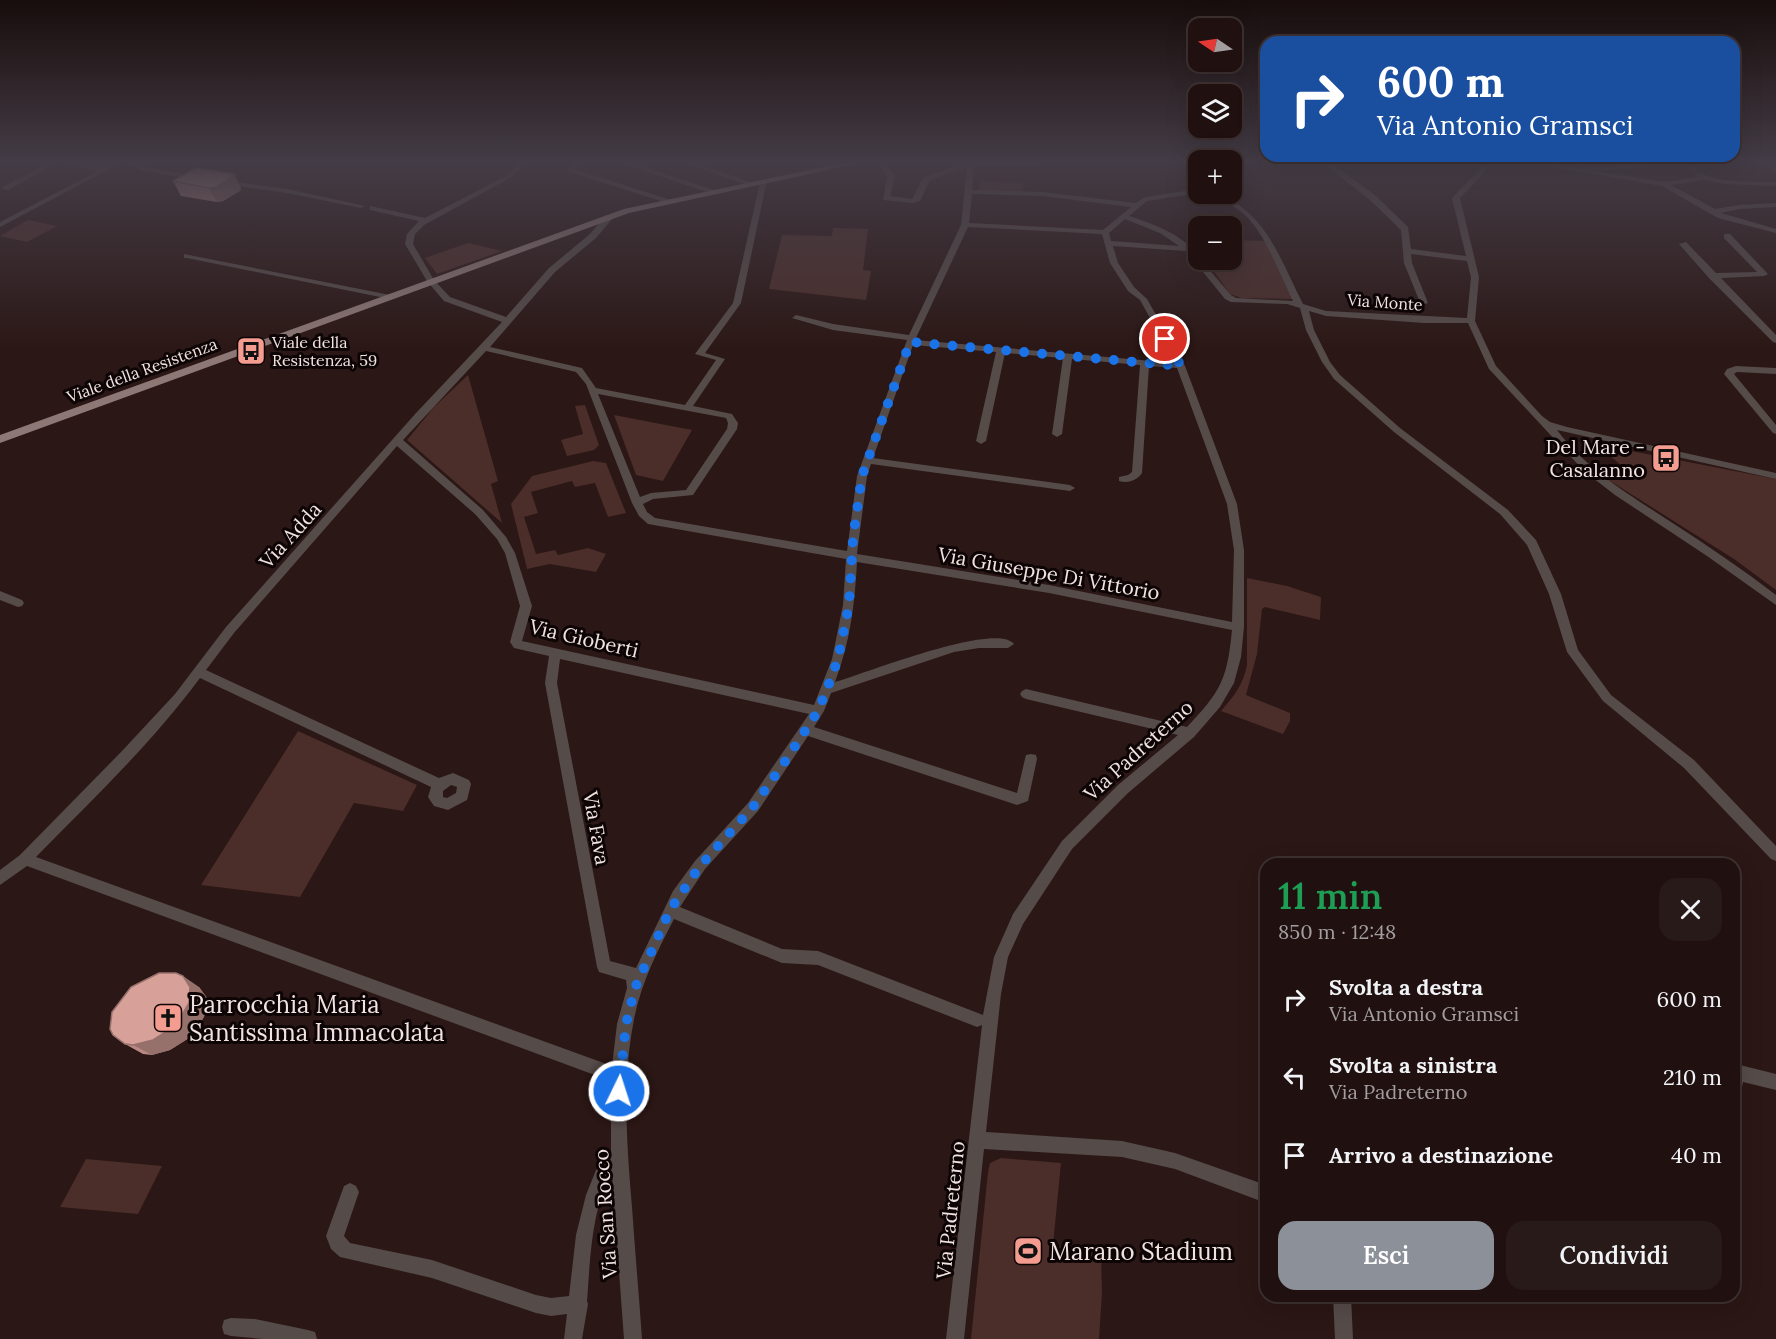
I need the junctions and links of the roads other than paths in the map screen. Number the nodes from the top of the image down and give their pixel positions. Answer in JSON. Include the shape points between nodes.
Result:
{"nodes":[{"id":1,"x":420,"y":225,"type":"edge"},
{"id":2,"x":585,"y":225,"type":"edge"},
{"id":3,"x":601,"y":225,"type":"edge"},
{"id":4,"x":754,"y":225,"type":"edge"},
{"id":5,"x":965,"y":225,"type":"edge"},
{"id":6,"x":970,"y":225,"type":"edge"},
{"id":7,"x":1116,"y":225,"type":"edge"},
{"id":8,"x":1148,"y":225,"type":"edge"},
{"id":9,"x":1258,"y":225,"type":"edge"},
{"id":10,"x":1403,"y":225,"type":"edge"},
{"id":11,"x":1463,"y":225,"type":"edge"},
{"id":12,"x":1758,"y":225,"type":"edge"},
{"id":13,"x":1776,"y":231,"type":"edge"},
{"id":14,"x":1727,"y":236,"type":"dead end"},
{"id":15,"x":1107,"y":238,"type":"junction"},
{"id":16,"x":1683,"y":244,"type":"dead end"},
{"id":17,"x":1188,"y":249,"type":"joint"},
{"id":18,"x":1407,"y":251,"type":"junction"},
{"id":19,"x":187,"y":256,"type":"dead end"},
{"id":20,"x":1472,"y":259,"type":"junction"},
{"id":21,"x":1206,"y":270,"type":"edge"},
{"id":22,"x":1764,"y":274,"type":"junction"},
{"id":23,"x":1713,"y":276,"type":"junction"},
{"id":24,"x":1776,"y":277,"type":"edge"},
{"id":25,"x":431,"y":281,"type":"junction"},
{"id":26,"x":390,"y":297,"type":"junction"},
{"id":27,"x":1424,"y":303,"type":"dead end"},
{"id":28,"x":1301,"y":306,"type":"junction"},
{"id":29,"x":796,"y":318,"type":"dead end"},
{"id":30,"x":506,"y":320,"type":"junction"},
{"id":31,"x":1471,"y":321,"type":"junction"},
{"id":32,"x":911,"y":340,"type":"junction"},
{"id":33,"x":1776,"y":340,"type":"edge"},
{"id":34,"x":484,"y":348,"type":"junction"},
{"id":35,"x":1002,"y":351,"type":"junction"},
{"id":36,"x":1068,"y":357,"type":"junction"},
{"id":37,"x":1144,"y":364,"type":"junction"},
{"id":38,"x":1181,"y":366,"type":"junction"},
{"id":39,"x":1776,"y":371,"type":"edge"},
{"id":40,"x":593,"y":390,"type":"junction"},
{"id":41,"x":687,"y":408,"type":"junction"},
{"id":42,"x":1546,"y":424,"type":"junction"},
{"id":43,"x":1776,"y":431,"type":"edge"},
{"id":44,"x":1057,"y":434,"type":"dead end"},
{"id":45,"x":0,"y":439,"type":"edge"},
{"id":46,"x":398,"y":441,"type":"junction"},
{"id":47,"x":981,"y":441,"type":"dead end"},
{"id":48,"x":867,"y":460,"type":"junction"},
{"id":49,"x":1776,"y":476,"type":"edge"},
{"id":50,"x":1123,"y":478,"type":"dead end"},
{"id":51,"x":1071,"y":488,"type":"dead end"},
{"id":52,"x":637,"y":503,"type":"junction"},
{"id":53,"x":852,"y":556,"type":"junction"},
{"id":54,"x":0,"y":595,"type":"edge"},
{"id":55,"x":1776,"y":601,"type":"edge"},
{"id":56,"x":18,"y":603,"type":"dead end"},
{"id":57,"x":1238,"y":627,"type":"junction"},
{"id":58,"x":1008,"y":644,"type":"dead end"},
{"id":59,"x":555,"y":652,"type":"junction"},
{"id":60,"x":199,"y":672,"type":"junction"},
{"id":61,"x":827,"y":689,"type":"junction"},
{"id":62,"x":1026,"y":694,"type":"dead end"},
{"id":63,"x":818,"y":711,"type":"junction"},
{"id":64,"x":807,"y":730,"type":"junction"},
{"id":65,"x":1190,"y":733,"type":"junction"},
{"id":66,"x":1031,"y":759,"type":"dead end"},
{"id":67,"x":440,"y":785,"type":"dead end"},
{"id":68,"x":1776,"y":855,"type":"edge"},
{"id":69,"x":25,"y":859,"type":"junction"},
{"id":70,"x":0,"y":879,"type":"edge"},
{"id":71,"x":670,"y":910,"type":"junction"},
{"id":72,"x":635,"y":988,"type":"junction"},
{"id":73,"x":977,"y":1019,"type":"dead end"},
{"id":74,"x":1740,"y":1073,"type":"edge"},
{"id":75,"x":619,"y":1076,"type":"junction"},
{"id":76,"x":1776,"y":1082,"type":"edge"},
{"id":77,"x":977,"y":1140,"type":"junction"},
{"id":78,"x":619,"y":1155,"type":"junction"},
{"id":79,"x":350,"y":1192,"type":"dead end"},
{"id":80,"x":1260,"y":1192,"type":"edge"},
{"id":81,"x":1342,"y":1302,"type":"edge"},
{"id":82,"x":579,"y":1304,"type":"junction"},
{"id":83,"x":231,"y":1327,"type":"dead end"},
{"id":84,"x":308,"y":1339,"type":"edge"},
{"id":85,"x":573,"y":1339,"type":"edge"},
{"id":86,"x":633,"y":1339,"type":"edge"},
{"id":87,"x":955,"y":1339,"type":"edge"},
{"id":88,"x":1344,"y":1339,"type":"edge"}],
"edges":[{"from":1,"to":25,"type":"street","via":[[411,234],[409,244]]},
{"from":2,"to":25,"type":"main road","name":"Viale della Resistenza"},
{"from":3,"to":30,"type":"street","name":"Via Adda","via":[[552,270]]},
{"from":4,"to":41,"type":"street","via":[[737,303],[699,354],[720,359]]},
{"from":5,"to":32,"type":"street","name":"Via San Rocco"},
{"from":6,"to":15,"type":"street"},
{"from":7,"to":15,"type":"street"},
{"from":8,"to":17,"type":"street","name":"Via Monte"},
{"from":9,"to":28,"type":"street"},
{"from":10,"to":18,"type":"street"},
{"from":11,"to":20,"type":"street"},
{"from":12,"to":13,"type":"street"},
{"from":14,"to":22,"type":"street"},
{"from":15,"to":17,"type":"street"},
{"from":15,"to":38,"type":"street","name":"Via Padreterno","via":[[1114,263],[1143,299]]},
{"from":16,"to":23,"type":"street"},
{"from":18,"to":20,"type":"street"},
{"from":18,"to":27,"type":"street","via":[[1411,274]]},
{"from":19,"to":26,"type":"street"},
{"from":20,"to":31,"type":"street","via":[[1475,277]]},
{"from":21,"to":28,"type":"street","name":"Via Monte","via":[[1228,297]]},
{"from":22,"to":23,"type":"street"},
{"from":22,"to":24,"type":"street"},
{"from":23,"to":33,"type":"street"},
{"from":25,"to":26,"type":"main road","name":"Viale della Resistenza"},
{"from":25,"to":30,"type":"street","via":[[455,304]]},
{"from":26,"to":45,"type":"main road","name":"Viale della Resistenza"},
{"from":28,"to":31,"type":"street","name":"Via Monte","via":[[1326,313]]},
{"from":28,"to":68,"type":"street","via":[[1326,362],[1337,377],[1397,430],[1504,512],[1532,543],[1555,594],[1573,652],[1607,698],[1689,764]]},
{"from":29,"to":32,"type":"street"},
{"from":30,"to":34,"type":"street","name":"Via Adda"},
{"from":31,"to":42,"type":"street","via":[[1492,367]]},
{"from":32,"to":35,"type":"street"},
{"from":32,"to":48,"type":"street","name":"Via San Rocco"},
{"from":34,"to":40,"type":"street","via":[[579,370]]},
{"from":34,"to":46,"type":"street","name":"Via Adda"},
{"from":35,"to":36,"type":"street"},
{"from":35,"to":47,"type":"street"},
{"from":36,"to":37,"type":"street"},
{"from":36,"to":44,"type":"street"},
{"from":37,"to":38,"type":"street"},
{"from":37,"to":50,"type":"street","via":[[1137,473]]},
{"from":38,"to":57,"type":"street","name":"Via Padreterno","via":[[1235,513],[1239,550]]},
{"from":39,"to":43,"type":"street","via":[[1736,369],[1729,374]]},
{"from":40,"to":41,"type":"street"},
{"from":40,"to":52,"type":"street"},
{"from":41,"to":52,"type":"street","via":[[729,416],[734,423],[732,429],[689,493],[651,496]]},
{"from":42,"to":49,"type":"street"},
{"from":42,"to":55,"type":"street","via":[[1568,453],[1590,473]]},
{"from":46,"to":59,"type":"street","name":"Via Gioberti","via":[[479,512],[501,537],[510,553],[526,606],[518,645]]},
{"from":46,"to":60,"type":"street","name":"Via Adda","via":[[230,630]]},
{"from":48,"to":51,"type":"street"},
{"from":48,"to":53,"type":"street","name":"Via San Rocco"},
{"from":52,"to":53,"type":"street","name":"Via Giuseppe Di Vittorio","via":[[652,521],[666,525]]},
{"from":53,"to":57,"type":"street","name":"Via Giuseppe Di Vittorio","via":[[1049,589]]},
{"from":53,"to":61,"type":"street","name":"Via San Rocco","via":[[849,605],[838,659]]},
{"from":54,"to":56,"type":"street"},
{"from":57,"to":65,"type":"street","name":"Via Padreterno","via":[[1228,683],[1216,704]]},
{"from":58,"to":61,"type":"street","via":[[983,642],[944,649]]},
{"from":59,"to":63,"type":"street","name":"Via Gioberti"},
{"from":59,"to":72,"type":"street","name":"Via Fava","via":[[551,683],[604,967],[632,974]]},
{"from":60,"to":67,"type":"street"},
{"from":60,"to":69,"type":"street","name":"Via Adda","via":[[127,755]]},
{"from":61,"to":63,"type":"street","name":"Via San Rocco"},
{"from":62,"to":65,"type":"street"},
{"from":63,"to":64,"type":"street","name":"Via San Rocco"},
{"from":64,"to":66,"type":"street","via":[[1017,799],[1023,797]]},
{"from":64,"to":71,"type":"street","name":"Via San Rocco","via":[[753,807],[700,866]]},
{"from":65,"to":77,"type":"street","name":"Via Padreterno","via":[[1123,789],[1067,844],[1017,919],[1001,957],[993,994]]},
{"from":69,"to":70,"type":"street","name":"Via Adda"},
{"from":69,"to":75,"type":"street"},
{"from":71,"to":72,"type":"street","name":"Via San Rocco"},
{"from":71,"to":73,"type":"street","via":[[782,956],[818,958]]},
{"from":72,"to":75,"type":"street","name":"Via San Rocco"},
{"from":74,"to":76,"type":"street"},
{"from":75,"to":78,"type":"street","name":"Via San Rocco"},
{"from":77,"to":80,"type":"street","via":[[1122,1149],[1174,1161]]},
{"from":77,"to":87,"type":"street","name":"Via Padreterno"},
{"from":78,"to":82,"type":"street","via":[[603,1174],[585,1227]]},
{"from":78,"to":86,"type":"street","name":"Via San Rocco"},
{"from":79,"to":82,"type":"street","via":[[335,1236],[346,1251],[432,1269],[536,1304]]},
{"from":81,"to":88,"type":"street"},
{"from":82,"to":85,"type":"street"},
{"from":83,"to":84,"type":"street"}]}
